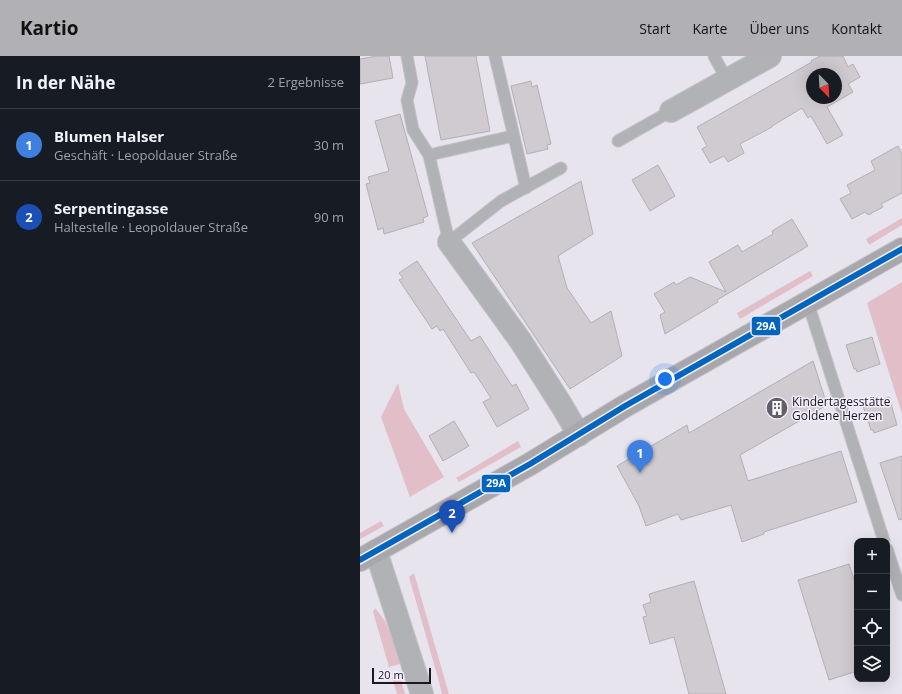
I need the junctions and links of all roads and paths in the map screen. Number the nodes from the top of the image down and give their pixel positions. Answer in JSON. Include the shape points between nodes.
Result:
{"nodes":[{"id":1,"x":407,"y":56,"type":"edge"},
{"id":2,"x":495,"y":56,"type":"edge"},
{"id":3,"x":714,"y":56,"type":"edge"},
{"id":4,"x":770,"y":56,"type":"edge"},
{"id":5,"x":731,"y":78,"type":"junction"},
{"id":6,"x":671,"y":111,"type":"joint"},
{"id":7,"x":513,"y":136,"type":"junction"},
{"id":8,"x":618,"y":141,"type":"dead end"},
{"id":9,"x":429,"y":155,"type":"junction"},
{"id":10,"x":561,"y":168,"type":"dead end"},
{"id":11,"x":526,"y":188,"type":"junction"},
{"id":12,"x":449,"y":242,"type":"junction"},
{"id":13,"x":902,"y":249,"type":"edge"},
{"id":14,"x":808,"y":303,"type":"junction"},
{"id":15,"x":579,"y":435,"type":"junction"},
{"id":16,"x":883,"y":538,"type":"edge"},
{"id":17,"x":368,"y":555,"type":"edge"},
{"id":18,"x":890,"y":558,"type":"edge"},
{"id":19,"x":902,"y":595,"type":"edge"},
{"id":20,"x":422,"y":694,"type":"edge"}],
"edges":[{"from":1,"to":9,"type":"lane","via":[[412,83],[407,100],[413,130]]},
{"from":2,"to":7,"type":"lane"},
{"from":3,"to":5,"type":"lane"},
{"from":4,"to":5,"type":"street"},
{"from":5,"to":6,"type":"street"},
{"from":6,"to":8,"type":"lane"},
{"from":7,"to":9,"type":"lane"},
{"from":7,"to":11,"type":"lane"},
{"from":9,"to":12,"type":"lane"},
{"from":10,"to":11,"type":"lane"},
{"from":11,"to":12,"type":"lane","via":[[501,201]]},
{"from":12,"to":15,"type":"street","via":[[520,340]]},
{"from":13,"to":14,"type":"main road"},
{"from":14,"to":15,"type":"main road","via":[[625,406]]},
{"from":14,"to":16,"type":"lane"},
{"from":15,"to":17,"type":"main road"},
{"from":17,"to":20,"type":"street"},
{"from":18,"to":19,"type":"lane"}]}
